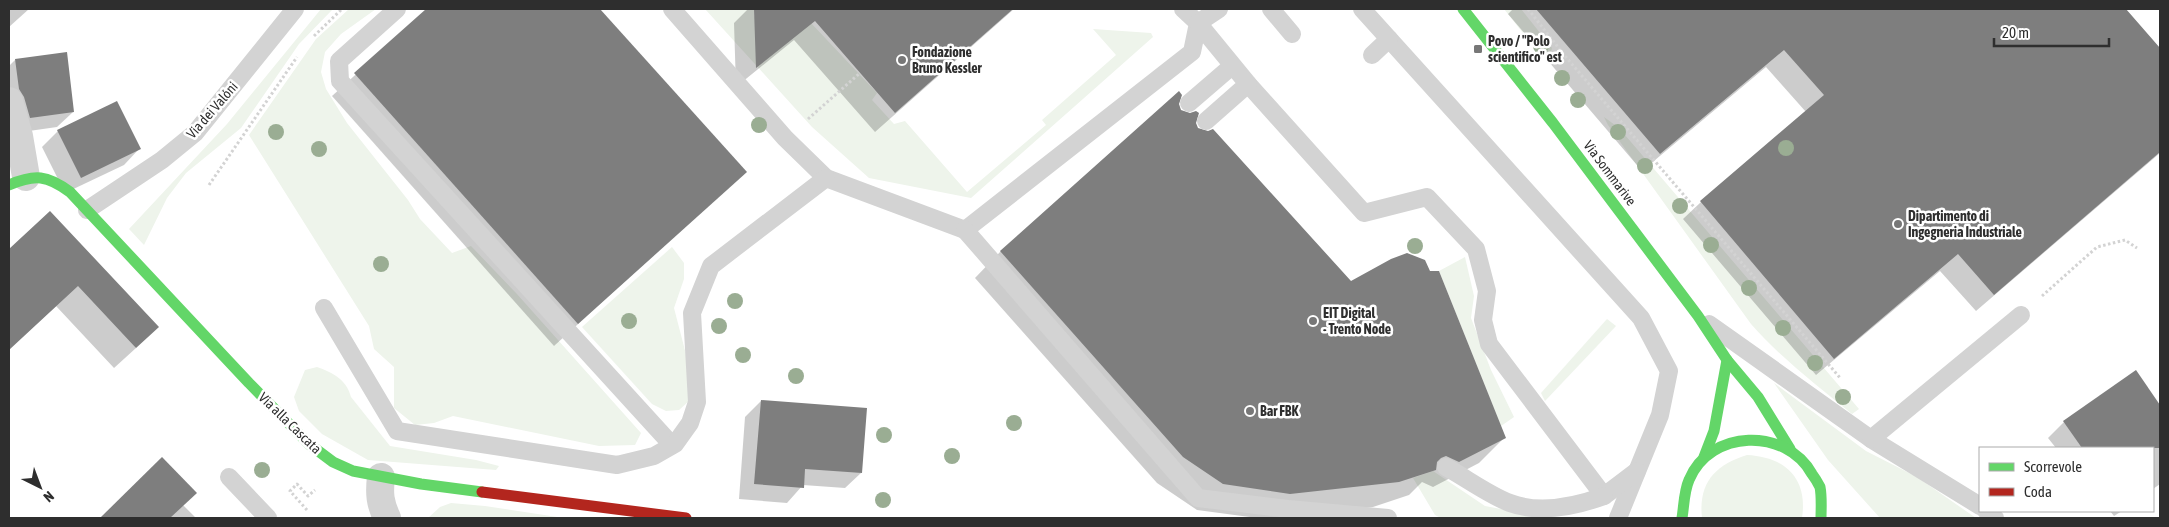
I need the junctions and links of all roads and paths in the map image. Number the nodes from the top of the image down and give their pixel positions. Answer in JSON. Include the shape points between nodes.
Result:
{"nodes":[{"id":1,"x":295,"y":9,"type":"edge"},
{"id":2,"x":342,"y":9,"type":"edge"},
{"id":3,"x":397,"y":9,"type":"edge"},
{"id":4,"x":672,"y":9,"type":"edge"},
{"id":5,"x":1183,"y":9,"type":"edge"},
{"id":6,"x":1220,"y":9,"type":"edge"},
{"id":7,"x":1271,"y":9,"type":"edge"},
{"id":8,"x":1362,"y":9,"type":"edge"},
{"id":9,"x":1463,"y":9,"type":"edge"},
{"id":10,"x":1528,"y":9,"type":"edge"},
{"id":11,"x":1198,"y":23,"type":"junction"},
{"id":12,"x":1292,"y":34,"type":"dead end"},
{"id":13,"x":313,"y":36,"type":"dead end"},
{"id":14,"x":1390,"y":39,"type":"junction"},
{"id":15,"x":301,"y":52,"type":"dead end"},
{"id":16,"x":1372,"y":55,"type":"dead end"},
{"id":17,"x":1232,"y":66,"type":"junction"},
{"id":18,"x":860,"y":73,"type":"dead end"},
{"id":19,"x":1248,"y":84,"type":"junction"},
{"id":20,"x":9,"y":101,"type":"edge"},
{"id":21,"x":1189,"y":103,"type":"dead end"},
{"id":22,"x":806,"y":120,"type":"dead end"},
{"id":23,"x":1206,"y":122,"type":"dead end"},
{"id":24,"x":826,"y":178,"type":"junction"},
{"id":25,"x":17,"y":181,"type":"edge"},
{"id":26,"x":209,"y":185,"type":"dead end"},
{"id":27,"x":87,"y":210,"type":"junction"},
{"id":28,"x":965,"y":230,"type":"junction"},
{"id":29,"x":2138,"y":248,"type":"dead end"},
{"id":30,"x":324,"y":308,"type":"dead end"},
{"id":31,"x":2021,"y":315,"type":"joint"},
{"id":32,"x":1698,"y":316,"type":"junction"},
{"id":33,"x":1726,"y":360,"type":"junction"},
{"id":34,"x":1844,"y":383,"type":"dead end"},
{"id":35,"x":1871,"y":439,"type":"junction"},
{"id":36,"x":672,"y":446,"type":"junction"},
{"id":37,"x":1790,"y":449,"type":"junction"},
{"id":38,"x":1704,"y":457,"type":"junction"},
{"id":39,"x":1446,"y":467,"type":"dead end"},
{"id":40,"x":1637,"y":470,"type":"junction"},
{"id":41,"x":381,"y":477,"type":"junction"},
{"id":42,"x":229,"y":478,"type":"dead end"},
{"id":43,"x":319,"y":486,"type":"dead end"},
{"id":44,"x":1604,"y":496,"type":"junction"},
{"id":45,"x":1979,"y":505,"type":"edge"},
{"id":46,"x":307,"y":510,"type":"dead end"},
{"id":47,"x":1827,"y":515,"type":"edge"},
{"id":48,"x":268,"y":518,"type":"edge"},
{"id":49,"x":387,"y":518,"type":"edge"},
{"id":50,"x":686,"y":518,"type":"edge"},
{"id":51,"x":1388,"y":518,"type":"edge"},
{"id":52,"x":1618,"y":518,"type":"edge"},
{"id":53,"x":1682,"y":518,"type":"edge"}],
"edges":[{"from":1,"to":27,"type":"lane","name":"Via dei Valóni","via":[[195,133],[162,160]]},
{"from":2,"to":13,"type":"path"},
{"from":3,"to":36,"type":"lane","via":[[340,61],[340,81]]},
{"from":4,"to":24,"type":"lane","via":[[785,138]]},
{"from":5,"to":11,"type":"lane"},
{"from":6,"to":11,"type":"lane"},
{"from":7,"to":12,"type":"lane"},
{"from":8,"to":14,"type":"lane"},
{"from":9,"to":32,"type":"street","name":"Via Sommarive"},
{"from":10,"to":34,"type":"path"},
{"from":11,"to":17,"type":"lane"},
{"from":11,"to":28,"type":"lane","via":[[1192,52]]},
{"from":14,"to":16,"type":"lane"},
{"from":14,"to":40,"type":"lane","via":[[1641,318],[1669,371],[1660,415]]},
{"from":15,"to":26,"type":"path"},
{"from":17,"to":19,"type":"lane"},
{"from":17,"to":21,"type":"lane"},
{"from":18,"to":22,"type":"path"},
{"from":19,"to":23,"type":"lane"},
{"from":19,"to":44,"type":"lane","via":[[1364,212],[1427,197],[1476,249],[1488,291],[1483,320],[1489,344]]},
{"from":20,"to":25,"type":"street","via":[[19,136]]},
{"from":24,"to":28,"type":"lane"},
{"from":24,"to":36,"type":"lane","via":[[711,266],[692,313],[697,402],[690,423]]},
{"from":25,"to":27,"type":"street","name":"Via alla Cascata","via":[[44,176],[57,182]]},
{"from":27,"to":41,"type":"street","name":"Via alla Cascata","via":[[309,444],[333,462],[353,471]]},
{"from":28,"to":51,"type":"lane","via":[[1198,498],[1288,510]]},
{"from":29,"to":31,"type":"path","via":[[2125,240],[2097,247]]},
{"from":30,"to":36,"type":"lane","via":[[397,431],[617,465],[654,456]]},
{"from":31,"to":35,"type":"lane"},
{"from":32,"to":33,"type":"street","name":"Via Sommarive"},
{"from":32,"to":35,"type":"lane"},
{"from":33,"to":37,"type":"street","name":"Via Sommarive","via":[[1758,397]]},
{"from":33,"to":38,"type":"street","via":[[1714,432]]},
{"from":35,"to":45,"type":"lane"},
{"from":37,"to":38,"type":"street","via":[[1769,440],[1746,439],[1724,444]]},
{"from":37,"to":47,"type":"street","via":[[1808,465],[1819,486]]},
{"from":38,"to":53,"type":"street","via":[[1690,475],[1682,497]]},
{"from":39,"to":44,"type":"lane","via":[[1510,503],[1549,510]]},
{"from":40,"to":44,"type":"lane"},
{"from":40,"to":52,"type":"lane"},
{"from":41,"to":49,"type":"street","via":[[380,503]]},
{"from":41,"to":50,"type":"street","name":"Via alla Cascata"},
{"from":42,"to":48,"type":"lane"},
{"from":43,"to":46,"type":"path","via":[[308,496],[297,484],[290,491]]}]}
